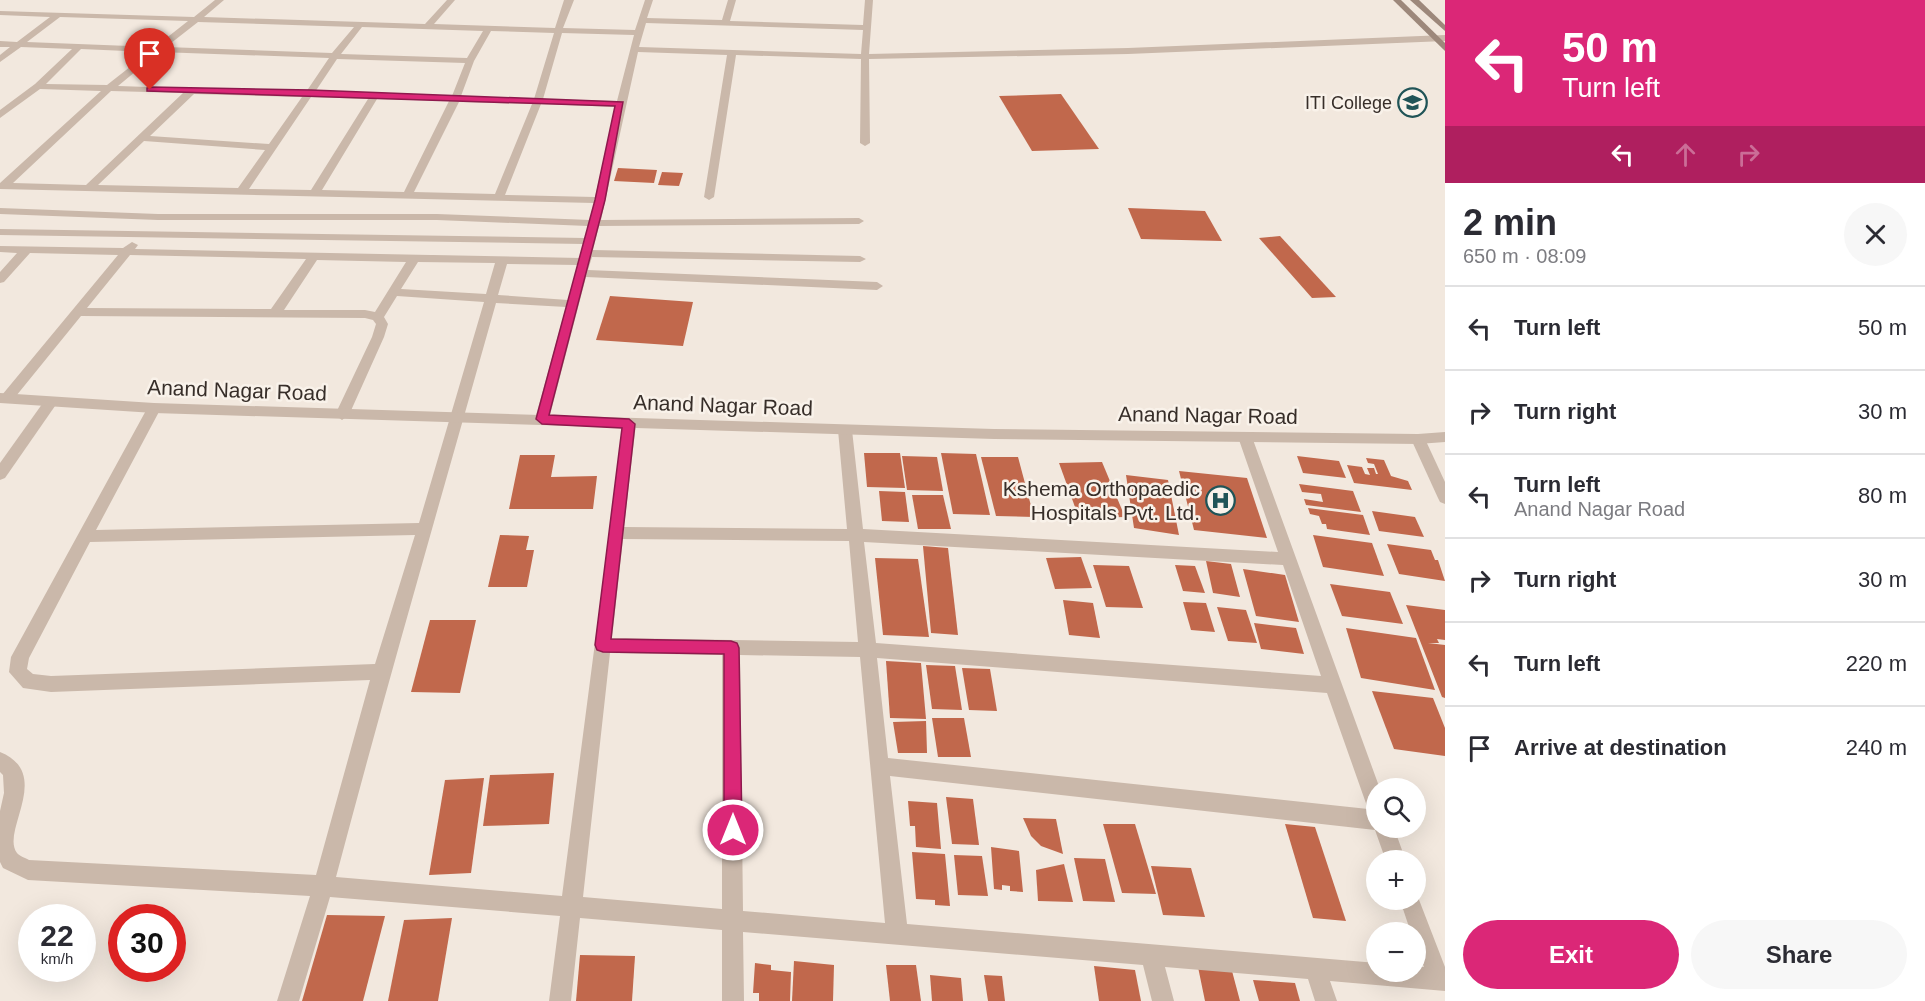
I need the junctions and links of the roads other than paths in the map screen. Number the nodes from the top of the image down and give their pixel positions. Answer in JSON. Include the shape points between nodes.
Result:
{"nodes":[{"id":1,"x":220,"y":0,"type":"edge"},
{"id":2,"x":451,"y":0,"type":"edge"},
{"id":3,"x":568,"y":0,"type":"edge"},
{"id":4,"x":650,"y":0,"type":"edge"},
{"id":5,"x":732,"y":0,"type":"edge"},
{"id":6,"x":869,"y":0,"type":"edge"},
{"id":7,"x":1397,"y":0,"type":"edge"},
{"id":8,"x":1414,"y":0,"type":"edge"},
{"id":9,"x":0,"y":13,"type":"edge"},
{"id":10,"x":59,"y":14,"type":"junction"},
{"id":11,"x":643,"y":20,"type":"junction"},
{"id":12,"x":193,"y":21,"type":"junction"},
{"id":13,"x":726,"y":22,"type":"junction"},
{"id":14,"x":360,"y":24,"type":"junction"},
{"id":15,"x":428,"y":26,"type":"junction"},
{"id":16,"x":867,"y":28,"type":"junction"},
{"id":17,"x":488,"y":29,"type":"junction"},
{"id":18,"x":1445,"y":29,"type":"edge"},
{"id":19,"x":558,"y":32,"type":"junction"},
{"id":20,"x":638,"y":33,"type":"junction"},
{"id":21,"x":1440,"y":38,"type":"edge"},
{"id":22,"x":0,"y":44,"type":"edge"},
{"id":23,"x":19,"y":44,"type":"junction"},
{"id":24,"x":81,"y":46,"type":"junction"},
{"id":25,"x":1445,"y":48,"type":"edge"},
{"id":26,"x":634,"y":49,"type":"junction"},
{"id":27,"x":156,"y":50,"type":"junction"},
{"id":28,"x":732,"y":53,"type":"junction"},
{"id":29,"x":334,"y":57,"type":"junction"},
{"id":30,"x":866,"y":57,"type":"junction"},
{"id":31,"x":0,"y":59,"type":"edge"},
{"id":32,"x":470,"y":61,"type":"junction"},
{"id":33,"x":38,"y":86,"type":"junction"},
{"id":34,"x":108,"y":89,"type":"junction"},
{"id":35,"x":192,"y":90,"type":"junction"},
{"id":36,"x":311,"y":92,"type":"junction"},
{"id":37,"x":374,"y":96,"type":"junction"},
{"id":38,"x":457,"y":98,"type":"junction"},
{"id":39,"x":538,"y":100,"type":"junction"},
{"id":40,"x":620,"y":104,"type":"junction"},
{"id":41,"x":0,"y":115,"type":"edge"},
{"id":42,"x":142,"y":138,"type":"junction"},
{"id":43,"x":865,"y":143,"type":"dead end"},
{"id":44,"x":273,"y":147,"type":"junction"},
{"id":45,"x":2,"y":186,"type":"edge"},
{"id":46,"x":88,"y":189,"type":"junction"},
{"id":47,"x":241,"y":192,"type":"junction"},
{"id":48,"x":314,"y":194,"type":"junction"},
{"id":49,"x":407,"y":195,"type":"junction"},
{"id":50,"x":709,"y":197,"type":"dead end"},
{"id":51,"x":498,"y":199,"type":"junction"},
{"id":52,"x":600,"y":200,"type":"junction"},
{"id":53,"x":0,"y":211,"type":"edge"},
{"id":54,"x":158,"y":217,"type":"junction"},
{"id":55,"x":859,"y":221,"type":"dead end"},
{"id":56,"x":594,"y":223,"type":"junction"},
{"id":57,"x":0,"y":232,"type":"edge"},
{"id":58,"x":140,"y":235,"type":"junction"},
{"id":59,"x":0,"y":249,"type":"edge"},
{"id":60,"x":27,"y":249,"type":"junction"},
{"id":61,"x":127,"y":251,"type":"junction"},
{"id":62,"x":314,"y":256,"type":"junction"},
{"id":63,"x":415,"y":257,"type":"junction"},
{"id":64,"x":585,"y":257,"type":"junction"},
{"id":65,"x":860,"y":259,"type":"dead end"},
{"id":66,"x":502,"y":261,"type":"junction"},
{"id":67,"x":0,"y":279,"type":"edge"},
{"id":68,"x":877,"y":286,"type":"dead end"},
{"id":69,"x":393,"y":292,"type":"junction"},
{"id":70,"x":492,"y":298,"type":"junction"},
{"id":71,"x":572,"y":304,"type":"junction"},
{"id":72,"x":76,"y":312,"type":"junction"},
{"id":73,"x":275,"y":313,"type":"junction"},
{"id":74,"x":378,"y":317,"type":"junction"},
{"id":75,"x":3,"y":398,"type":"edge"},
{"id":76,"x":50,"y":404,"type":"junction"},
{"id":77,"x":154,"y":408,"type":"junction"},
{"id":78,"x":342,"y":415,"type":"junction"},
{"id":79,"x":458,"y":418,"type":"junction"},
{"id":80,"x":542,"y":419,"type":"junction"},
{"id":81,"x":629,"y":424,"type":"junction"},
{"id":82,"x":845,"y":430,"type":"junction"},
{"id":83,"x":1245,"y":437,"type":"junction"},
{"id":84,"x":1445,"y":437,"type":"edge"},
{"id":85,"x":1418,"y":439,"type":"junction"},
{"id":86,"x":0,"y":474,"type":"edge"},
{"id":87,"x":1445,"y":498,"type":"edge"},
{"id":88,"x":426,"y":529,"type":"junction"},
{"id":89,"x":616,"y":533,"type":"junction"},
{"id":90,"x":855,"y":535,"type":"junction"},
{"id":91,"x":85,"y":536,"type":"junction"},
{"id":92,"x":1289,"y":558,"type":"junction"},
{"id":93,"x":603,"y":645,"type":"junction"},
{"id":94,"x":731,"y":648,"type":"junction"},
{"id":95,"x":866,"y":650,"type":"junction"},
{"id":96,"x":381,"y":672,"type":"junction"},
{"id":97,"x":1333,"y":685,"type":"junction"},
{"id":98,"x":0,"y":761,"type":"edge"},
{"id":99,"x":879,"y":766,"type":"junction"},
{"id":100,"x":1366,"y":778,"type":"edge"},
{"id":101,"x":1366,"y":819,"type":"edge"},
{"id":102,"x":323,"y":886,"type":"junction"},
{"id":103,"x":571,"y":907,"type":"junction"},
{"id":104,"x":1414,"y":910,"type":"edge"},
{"id":105,"x":734,"y":921,"type":"junction"},
{"id":106,"x":897,"y":934,"type":"junction"},
{"id":107,"x":1151,"y":956,"type":"junction"},
{"id":108,"x":1315,"y":969,"type":"junction"},
{"id":109,"x":1442,"y":980,"type":"edge"},
{"id":110,"x":288,"y":1001,"type":"edge"},
{"id":111,"x":560,"y":1001,"type":"edge"},
{"id":112,"x":733,"y":1001,"type":"edge"},
{"id":113,"x":1163,"y":1001,"type":"edge"},
{"id":114,"x":1326,"y":1001,"type":"edge"}],
"edges":[{"from":1,"to":12,"type":"street"},
{"from":2,"to":15,"type":"street"},
{"from":3,"to":19,"type":"street"},
{"from":4,"to":11,"type":"street"},
{"from":5,"to":13,"type":"street"},
{"from":6,"to":16,"type":"street"},
{"from":7,"to":21,"type":"main road"},
{"from":8,"to":18,"type":"main road"},
{"from":9,"to":10,"type":"street"},
{"from":10,"to":12,"type":"street"},
{"from":10,"to":23,"type":"street"},
{"from":11,"to":13,"type":"street"},
{"from":11,"to":20,"type":"street"},
{"from":12,"to":14,"type":"street"},
{"from":12,"to":27,"type":"street"},
{"from":13,"to":16,"type":"street"},
{"from":14,"to":15,"type":"street"},
{"from":14,"to":29,"type":"street"},
{"from":15,"to":17,"type":"street"},
{"from":16,"to":30,"type":"street"},
{"from":17,"to":19,"type":"street"},
{"from":17,"to":32,"type":"street"},
{"from":19,"to":20,"type":"street"},
{"from":19,"to":39,"type":"street"},
{"from":20,"to":26,"type":"street"},
{"from":21,"to":25,"type":"main road"},
{"from":21,"to":30,"type":"street"},
{"from":22,"to":23,"type":"street"},
{"from":23,"to":24,"type":"street"},
{"from":23,"to":31,"type":"street"},
{"from":24,"to":27,"type":"street"},
{"from":24,"to":33,"type":"street"},
{"from":26,"to":28,"type":"street"},
{"from":26,"to":40,"type":"street"},
{"from":27,"to":29,"type":"street"},
{"from":27,"to":34,"type":"street"},
{"from":28,"to":30,"type":"street"},
{"from":28,"to":50,"type":"street"},
{"from":29,"to":32,"type":"street"},
{"from":29,"to":36,"type":"street"},
{"from":30,"to":43,"type":"street"},
{"from":32,"to":38,"type":"street"},
{"from":33,"to":34,"type":"street"},
{"from":33,"to":41,"type":"street"},
{"from":34,"to":35,"type":"street"},
{"from":34,"to":45,"type":"street"},
{"from":35,"to":36,"type":"street"},
{"from":35,"to":42,"type":"street"},
{"from":36,"to":37,"type":"street"},
{"from":36,"to":44,"type":"street"},
{"from":37,"to":38,"type":"street"},
{"from":37,"to":48,"type":"street"},
{"from":38,"to":39,"type":"street"},
{"from":38,"to":49,"type":"street"},
{"from":39,"to":40,"type":"street"},
{"from":39,"to":51,"type":"street"},
{"from":40,"to":52,"type":"street"},
{"from":42,"to":44,"type":"street"},
{"from":42,"to":46,"type":"street"},
{"from":44,"to":47,"type":"street"},
{"from":45,"to":46,"type":"street"},
{"from":46,"to":47,"type":"street"},
{"from":47,"to":48,"type":"street"},
{"from":48,"to":49,"type":"street"},
{"from":49,"to":51,"type":"street"},
{"from":51,"to":52,"type":"street"},
{"from":52,"to":56,"type":"street"},
{"from":53,"to":54,"type":"street"},
{"from":54,"to":56,"type":"street","via":[[437,217]]},
{"from":54,"to":58,"type":"street"},
{"from":55,"to":56,"type":"street"},
{"from":56,"to":64,"type":"street"},
{"from":57,"to":58,"type":"street"},
{"from":58,"to":61,"type":"street"},
{"from":58,"to":64,"type":"street"},
{"from":59,"to":60,"type":"street"},
{"from":60,"to":61,"type":"street"},
{"from":60,"to":67,"type":"street"},
{"from":61,"to":62,"type":"street"},
{"from":61,"to":72,"type":"street"},
{"from":62,"to":63,"type":"street"},
{"from":62,"to":73,"type":"street"},
{"from":63,"to":66,"type":"street"},
{"from":63,"to":69,"type":"street"},
{"from":64,"to":65,"type":"street"},
{"from":64,"to":66,"type":"street"},
{"from":64,"to":68,"type":"street"},
{"from":64,"to":71,"type":"street"},
{"from":66,"to":70,"type":"street"},
{"from":69,"to":70,"type":"street"},
{"from":69,"to":74,"type":"street"},
{"from":70,"to":71,"type":"street"},
{"from":70,"to":79,"type":"street"},
{"from":71,"to":80,"type":"street"},
{"from":72,"to":73,"type":"street"},
{"from":72,"to":75,"type":"street"},
{"from":73,"to":74,"type":"street"},
{"from":74,"to":78,"type":"street","via":[[382,324],[378,337]]},
{"from":75,"to":76,"type":"street","name":"Anand Nagar Road"},
{"from":76,"to":77,"type":"street","name":"Anand Nagar Road"},
{"from":76,"to":86,"type":"street"},
{"from":77,"to":78,"type":"street","name":"Anand Nagar Road"},
{"from":77,"to":91,"type":"street"},
{"from":78,"to":79,"type":"street","name":"Anand Nagar Road"},
{"from":79,"to":80,"type":"street","name":"Anand Nagar Road"},
{"from":79,"to":88,"type":"street"},
{"from":80,"to":81,"type":"street","name":"Anand Nagar Road"},
{"from":81,"to":82,"type":"street","name":"Anand Nagar Road"},
{"from":81,"to":89,"type":"street"},
{"from":82,"to":83,"type":"street","name":"Anand Nagar Road"},
{"from":82,"to":90,"type":"street"},
{"from":83,"to":85,"type":"street","name":"Anand Nagar Road"},
{"from":83,"to":92,"type":"street"},
{"from":84,"to":85,"type":"street","name":"Anand Nagar Road"},
{"from":85,"to":87,"type":"street"},
{"from":88,"to":91,"type":"street"},
{"from":88,"to":96,"type":"street"},
{"from":89,"to":90,"type":"street"},
{"from":89,"to":93,"type":"street"},
{"from":90,"to":92,"type":"street"},
{"from":90,"to":95,"type":"street"},
{"from":91,"to":96,"type":"street","via":[[20,657],[18,672],[29,682]]},
{"from":92,"to":97,"type":"street"},
{"from":93,"to":94,"type":"street"},
{"from":93,"to":103,"type":"street"},
{"from":94,"to":95,"type":"street"},
{"from":94,"to":105,"type":"street"},
{"from":95,"to":97,"type":"street"},
{"from":95,"to":99,"type":"street"},
{"from":96,"to":102,"type":"street"},
{"from":97,"to":100,"type":"street"},
{"from":98,"to":102,"type":"street","via":[[12,770],[14,793],[2,843],[10,861],[28,870]]},
{"from":99,"to":101,"type":"street"},
{"from":99,"to":106,"type":"street"},
{"from":102,"to":103,"type":"street"},
{"from":102,"to":110,"type":"street"},
{"from":103,"to":105,"type":"street"},
{"from":103,"to":111,"type":"street"},
{"from":104,"to":109,"type":"street"},
{"from":105,"to":106,"type":"street"},
{"from":105,"to":112,"type":"street"},
{"from":106,"to":107,"type":"street"},
{"from":107,"to":108,"type":"street"},
{"from":107,"to":113,"type":"street"},
{"from":108,"to":109,"type":"street"},
{"from":108,"to":114,"type":"street"}]}
